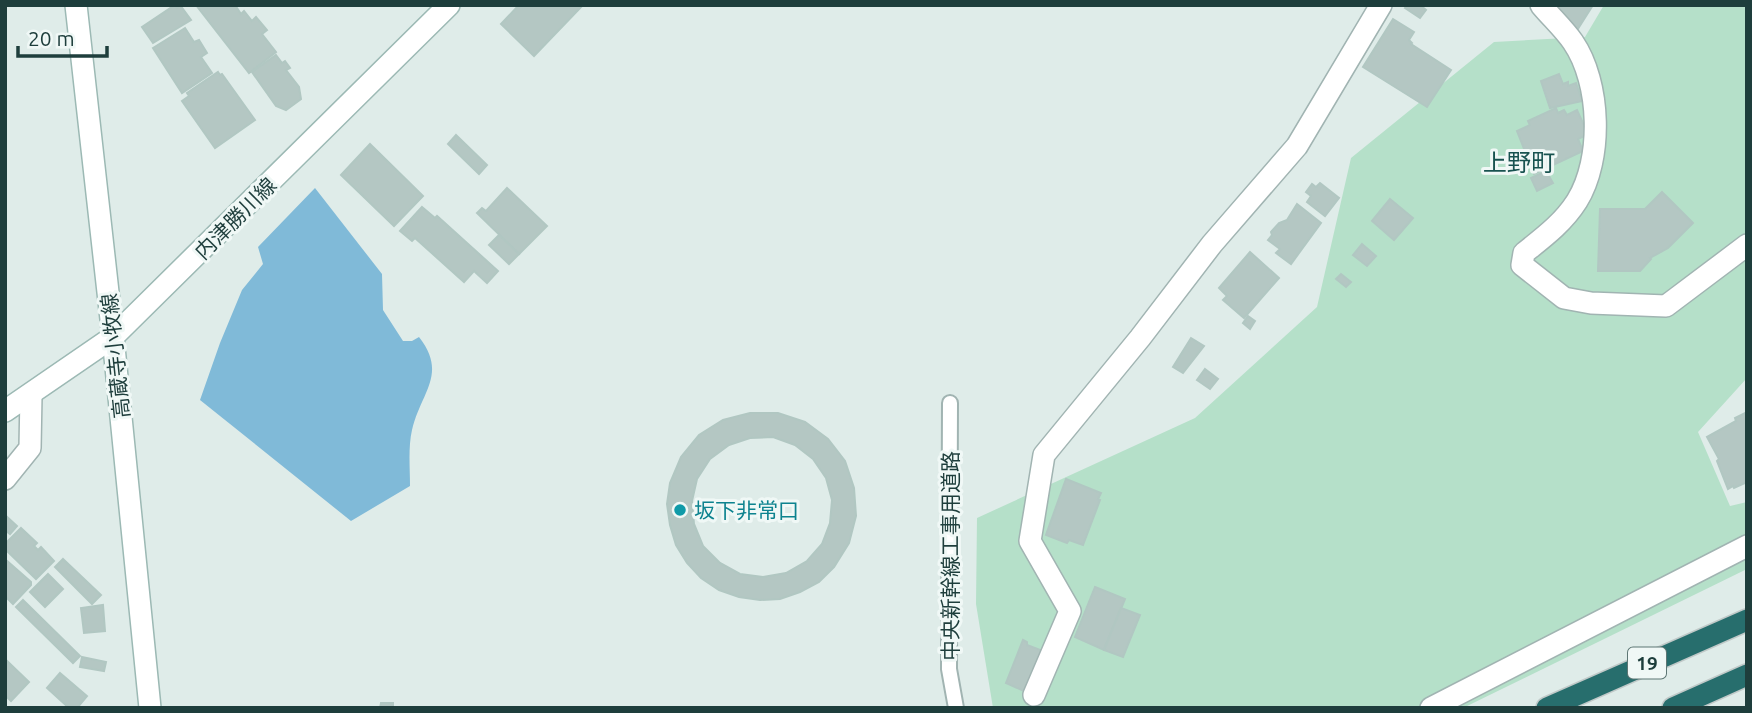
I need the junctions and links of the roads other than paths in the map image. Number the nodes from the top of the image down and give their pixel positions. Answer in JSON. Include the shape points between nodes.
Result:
{"nodes":[{"id":1,"x":76,"y":5,"type":"edge"},
{"id":2,"x":449,"y":5,"type":"edge"},
{"id":3,"x":1381,"y":5,"type":"edge"},
{"id":4,"x":1541,"y":5,"type":"edge"},
{"id":5,"x":1747,"y":245,"type":"edge"},
{"id":6,"x":113,"y":337,"type":"junction"},
{"id":7,"x":31,"y":395,"type":"junction"},
{"id":8,"x":950,"y":403,"type":"dead end"},
{"id":9,"x":5,"y":411,"type":"edge"},
{"id":10,"x":5,"y":479,"type":"edge"},
{"id":11,"x":1747,"y":546,"type":"edge"},
{"id":12,"x":1747,"y":620,"type":"edge"},
{"id":13,"x":1747,"y":675,"type":"edge"},
{"id":14,"x":1034,"y":695,"type":"dead end"},
{"id":15,"x":150,"y":708,"type":"edge"},
{"id":16,"x":956,"y":708,"type":"edge"},
{"id":17,"x":1431,"y":708,"type":"edge"},
{"id":18,"x":1547,"y":708,"type":"edge"},
{"id":19,"x":1673,"y":708,"type":"edge"}],
"edges":[{"from":1,"to":6,"type":"street","name":"高蔵寺小牧線"},
{"from":2,"to":6,"type":"street","name":"内津勝川線"},
{"from":3,"to":14,"type":"street","via":[[1297,146],[1044,454],[1030,541],[1070,611]]},
{"from":4,"to":5,"type":"street","via":[[1573,42],[1588,75],[1595,144],[1590,174],[1577,201],[1558,226],[1524,253],[1522,265],[1564,298],[1666,306]]},
{"from":6,"to":7,"type":"street","name":"内津勝川線"},
{"from":6,"to":15,"type":"street","name":"高蔵寺小牧線"},
{"from":7,"to":9,"type":"street","name":"内津勝川線"},
{"from":7,"to":10,"type":"street","via":[[30,449]]},
{"from":8,"to":16,"type":"lane","name":"中央新幹線工事用道路","via":[[949,669]]},
{"from":11,"to":17,"type":"street"},
{"from":12,"to":18,"type":"highway","number":"19"},
{"from":13,"to":19,"type":"highway","number":"19"}]}
